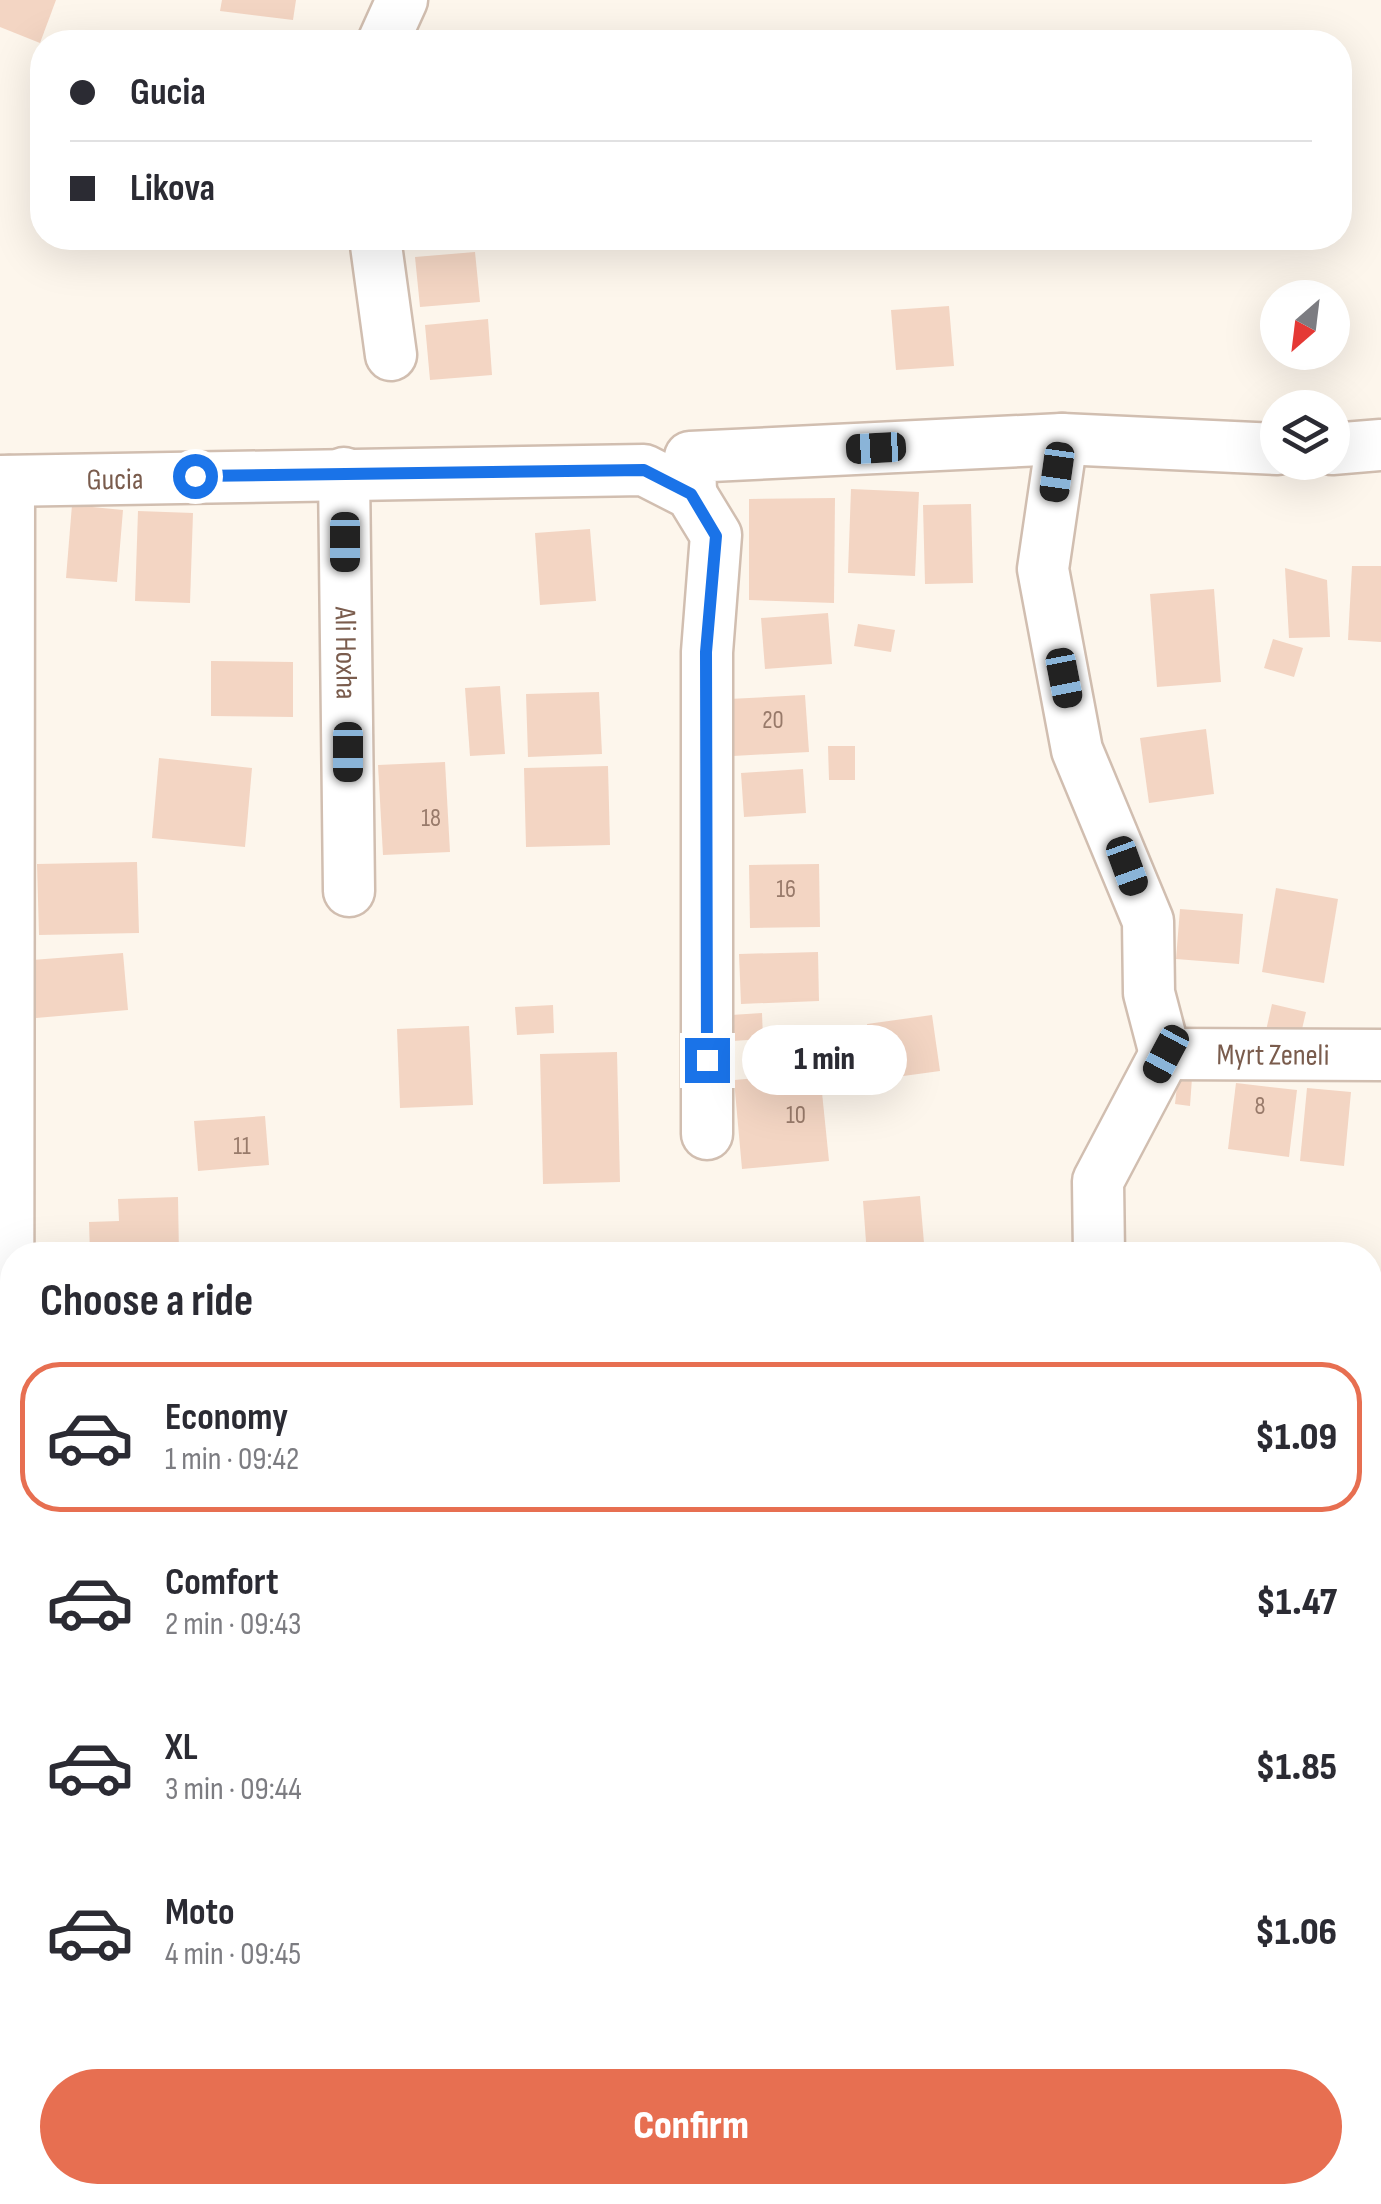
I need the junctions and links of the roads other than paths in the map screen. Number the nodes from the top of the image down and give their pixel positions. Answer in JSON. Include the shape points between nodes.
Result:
{"nodes":[{"id":1,"x":402,"y":0,"type":"edge"},
{"id":2,"x":388,"y":30,"type":"edge"},
{"id":3,"x":377,"y":250,"type":"edge"},
{"id":4,"x":391,"y":355,"type":"dead end"},
{"id":5,"x":1062,"y":439,"type":"junction"},
{"id":6,"x":1381,"y":445,"type":"edge"},
{"id":7,"x":1260,"y":448,"type":"edge"},
{"id":8,"x":1350,"y":448,"type":"edge"},
{"id":9,"x":344,"y":473,"type":"junction"},
{"id":10,"x":4,"y":480,"type":"edge"},
{"id":11,"x":691,"y":494,"type":"junction"},
{"id":12,"x":349,"y":891,"type":"dead end"},
{"id":13,"x":1166,"y":1054,"type":"junction"},
{"id":14,"x":1381,"y":1055,"type":"edge"},
{"id":15,"x":707,"y":1134,"type":"dead end"},
{"id":16,"x":6,"y":1242,"type":"edge"},
{"id":17,"x":1099,"y":1242,"type":"edge"}],
"edges":[{"from":1,"to":2,"type":"street"},
{"from":3,"to":4,"type":"street"},
{"from":5,"to":7,"type":"street"},
{"from":5,"to":11,"type":"street","via":[[690,457]]},
{"from":5,"to":13,"type":"street","via":[[1043,569],[1077,750],[1148,922],[1149,992]]},
{"from":6,"to":8,"type":"street"},
{"from":9,"to":10,"type":"street","name":"Gucia"},
{"from":9,"to":11,"type":"street","name":"Gucia","via":[[644,470]]},
{"from":9,"to":12,"type":"street","name":"Ali Hoxha"},
{"from":10,"to":16,"type":"street"},
{"from":11,"to":15,"type":"street","via":[[716,536],[706,652]]},
{"from":13,"to":14,"type":"street","name":"Myrt Zeneli"},
{"from":13,"to":17,"type":"street","via":[[1098,1181]]}]}
